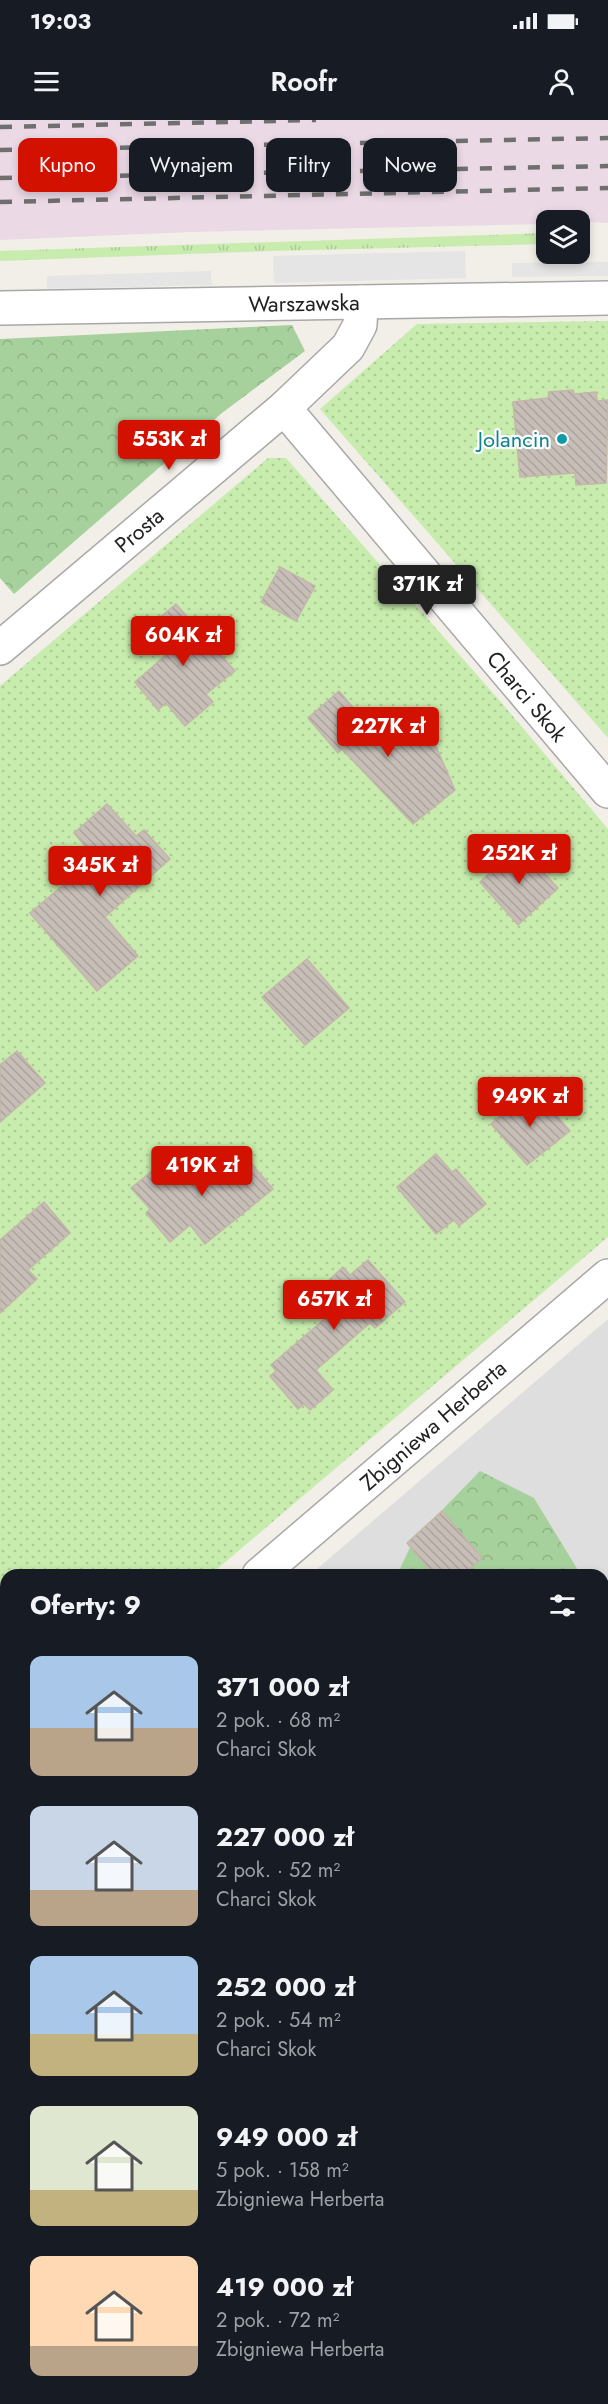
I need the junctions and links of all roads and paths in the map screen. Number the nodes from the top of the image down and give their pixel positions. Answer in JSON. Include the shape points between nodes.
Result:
{"nodes":[{"id":1,"x":608,"y":298,"type":"edge"},
{"id":2,"x":361,"y":302,"type":"junction"},
{"id":3,"x":0,"y":308,"type":"edge"},
{"id":4,"x":284,"y":408,"type":"junction"},
{"id":5,"x":0,"y":648,"type":"edge"},
{"id":6,"x":608,"y":791,"type":"edge"},
{"id":7,"x":608,"y":1276,"type":"edge"},
{"id":8,"x":266,"y":1569,"type":"edge"}],
"edges":[{"from":1,"to":2,"type":"street","name":"Warszawska"},
{"from":2,"to":3,"type":"street","name":"Warszawska"},
{"from":2,"to":4,"type":"street","name":"Prosta","via":[[360,325],[348,347]]},
{"from":4,"to":5,"type":"street","name":"Prosta"},
{"from":4,"to":6,"type":"street","name":"Charci Skok"},
{"from":7,"to":8,"type":"street","name":"Zbigniewa Herberta"}]}
